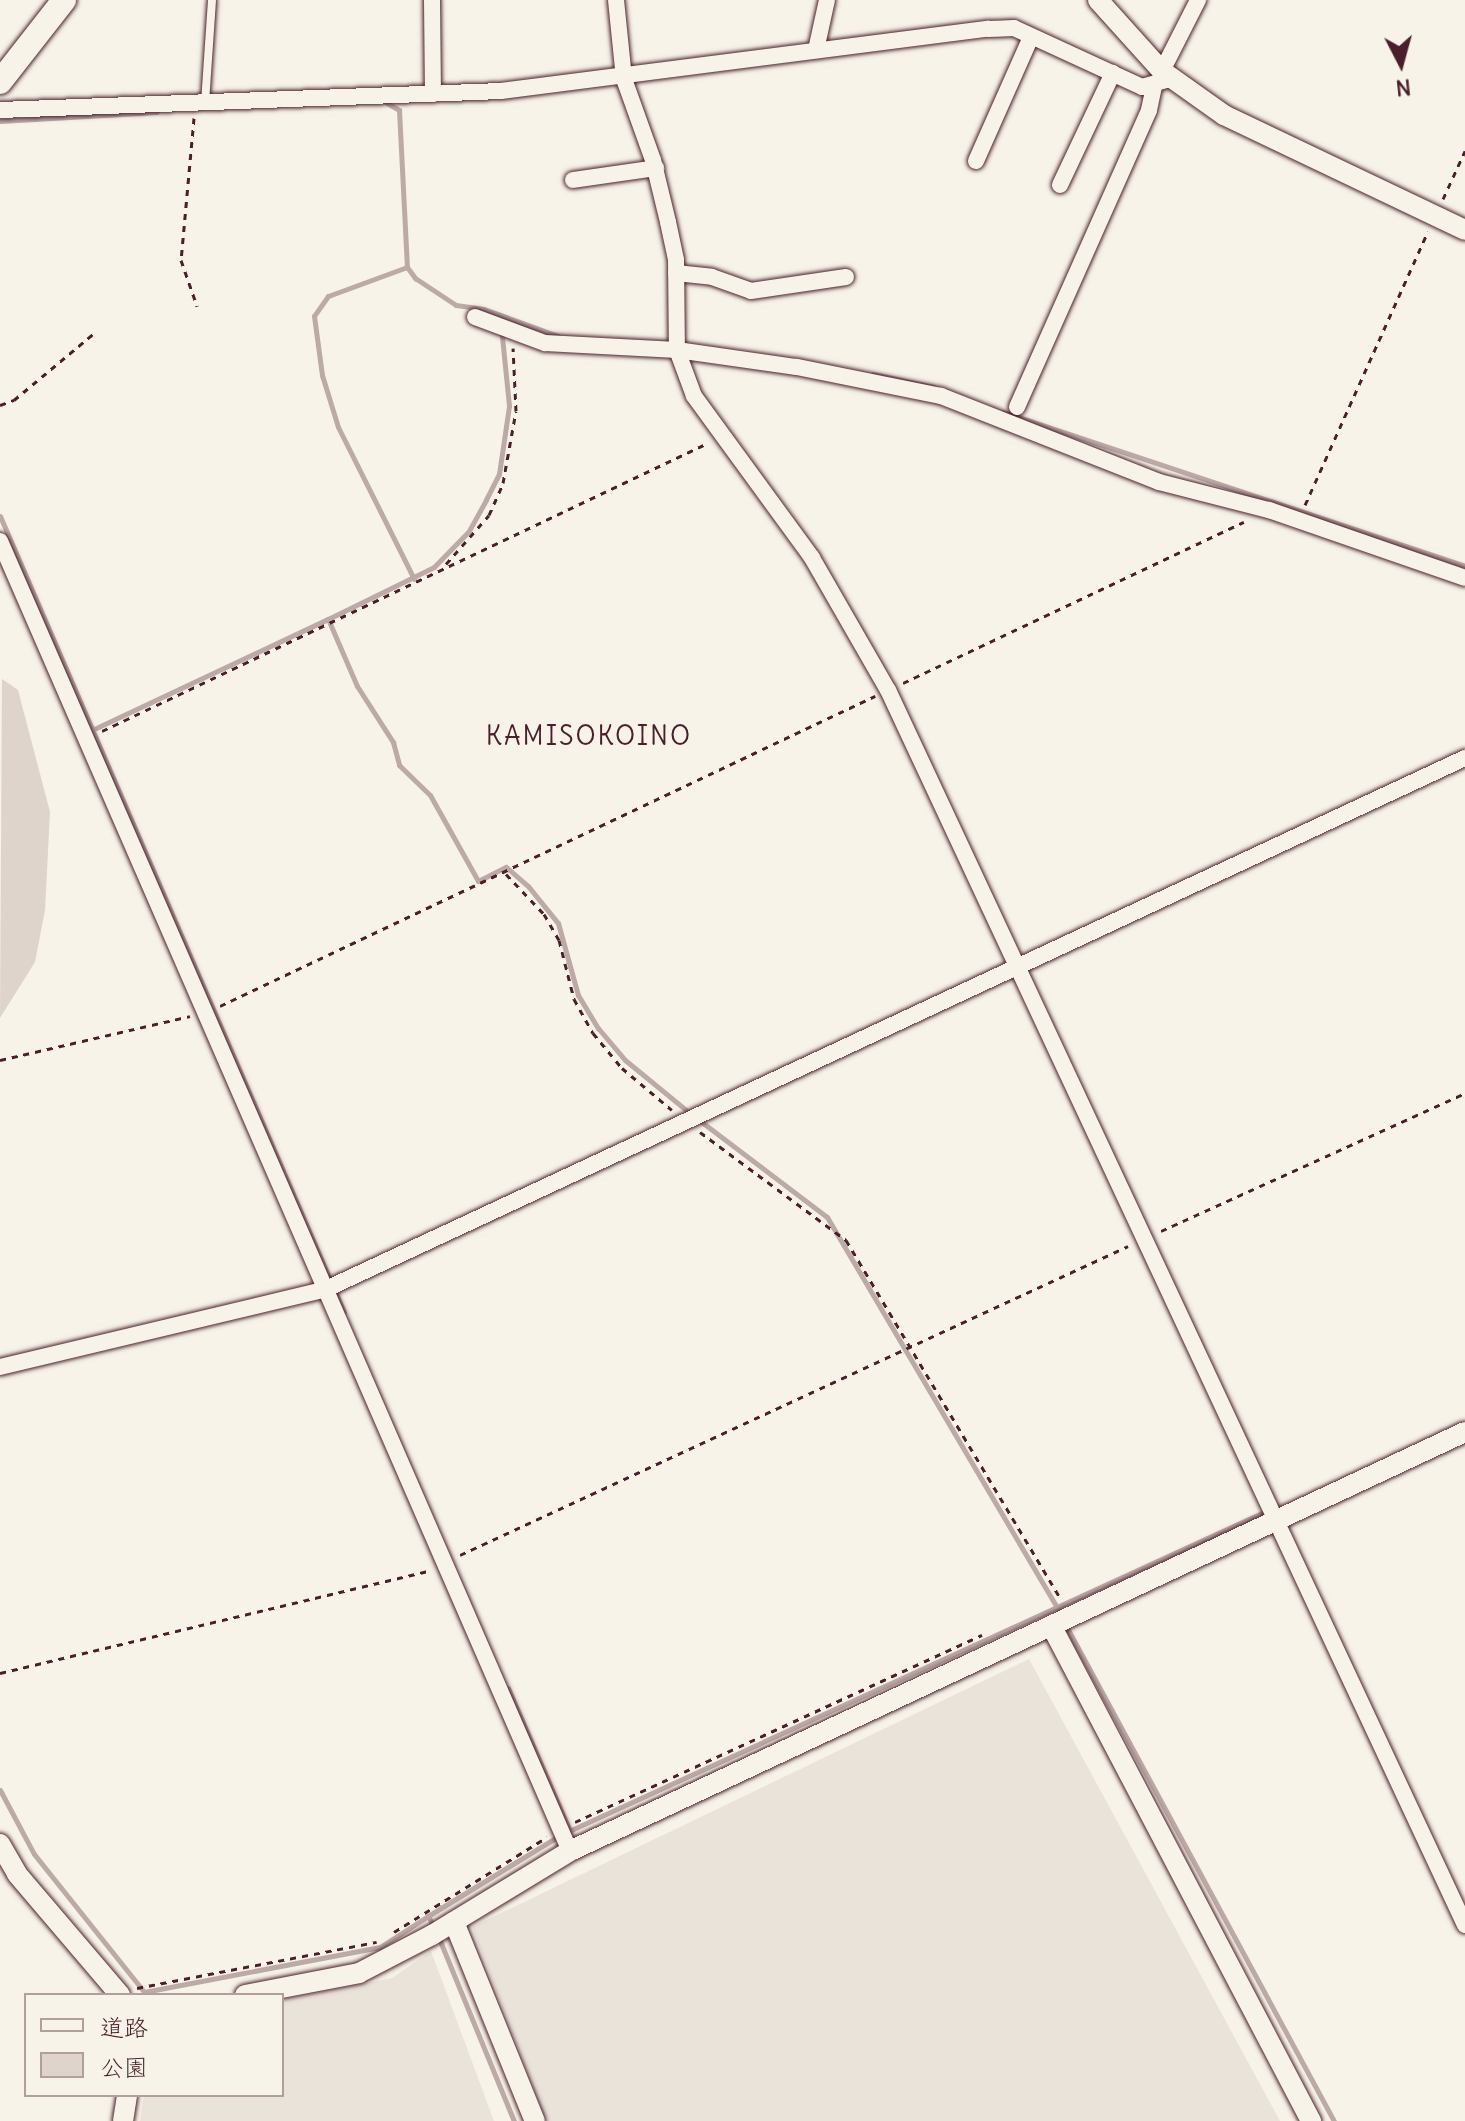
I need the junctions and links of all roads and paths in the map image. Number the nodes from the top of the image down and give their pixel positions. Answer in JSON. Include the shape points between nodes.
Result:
{"nodes":[{"id":1,"x":64,"y":0,"type":"edge"},
{"id":2,"x":212,"y":0,"type":"edge"},
{"id":3,"x":432,"y":0,"type":"edge"},
{"id":4,"x":616,"y":0,"type":"edge"},
{"id":5,"x":827,"y":0,"type":"edge"},
{"id":6,"x":1098,"y":0,"type":"edge"},
{"id":7,"x":1198,"y":0,"type":"edge"},
{"id":8,"x":1031,"y":37,"type":"junction"},
{"id":9,"x":816,"y":50,"type":"junction"},
{"id":10,"x":1113,"y":73,"type":"junction"},
{"id":11,"x":624,"y":79,"type":"junction"},
{"id":12,"x":1163,"y":79,"type":"junction"},
{"id":13,"x":0,"y":82,"type":"edge"},
{"id":14,"x":433,"y":94,"type":"junction"},
{"id":15,"x":201,"y":103,"type":"junction"},
{"id":16,"x":0,"y":110,"type":"edge"},
{"id":17,"x":1465,"y":151,"type":"edge"},
{"id":18,"x":976,"y":161,"type":"dead end"},
{"id":19,"x":656,"y":168,"type":"junction"},
{"id":20,"x":573,"y":180,"type":"dead end"},
{"id":21,"x":1060,"y":185,"type":"dead end"},
{"id":22,"x":1435,"y":217,"type":"junction"},
{"id":23,"x":1465,"y":230,"type":"edge"},
{"id":24,"x":676,"y":273,"type":"junction"},
{"id":25,"x":846,"y":277,"type":"dead end"},
{"id":26,"x":197,"y":306,"type":"dead end"},
{"id":27,"x":475,"y":317,"type":"dead end"},
{"id":28,"x":512,"y":331,"type":"junction"},
{"id":29,"x":94,"y":333,"type":"dead end"},
{"id":30,"x":677,"y":350,"type":"junction"},
{"id":31,"x":0,"y":405,"type":"edge"},
{"id":32,"x":1017,"y":407,"type":"dead end"},
{"id":33,"x":721,"y":437,"type":"junction"},
{"id":34,"x":1269,"y":510,"type":"junction"},
{"id":35,"x":1299,"y":520,"type":"junction"},
{"id":36,"x":0,"y":541,"type":"edge"},
{"id":37,"x":443,"y":567,"type":"junction"},
{"id":38,"x":1465,"y":578,"type":"edge"},
{"id":39,"x":888,"y":690,"type":"junction"},
{"id":40,"x":87,"y":738,"type":"junction"},
{"id":41,"x":1465,"y":758,"type":"edge"},
{"id":42,"x":505,"y":873,"type":"junction"},
{"id":43,"x":1019,"y":967,"type":"junction"},
{"id":44,"x":208,"y":1013,"type":"junction"},
{"id":45,"x":0,"y":1060,"type":"edge"},
{"id":46,"x":1465,"y":1093,"type":"edge"},
{"id":47,"x":687,"y":1123,"type":"junction"},
{"id":48,"x":1144,"y":1238,"type":"junction"},
{"id":49,"x":324,"y":1290,"type":"junction"},
{"id":50,"x":915,"y":1348,"type":"junction"},
{"id":51,"x":0,"y":1367,"type":"edge"},
{"id":52,"x":1465,"y":1432,"type":"edge"},
{"id":53,"x":1280,"y":1521,"type":"junction"},
{"id":54,"x":444,"y":1563,"type":"junction"},
{"id":55,"x":1075,"y":1593,"type":"dead end"},
{"id":56,"x":1061,"y":1599,"type":"junction"},
{"id":57,"x":1047,"y":1606,"type":"dead end"},
{"id":58,"x":1053,"y":1629,"type":"junction"},
{"id":59,"x":990,"y":1632,"type":"dead end"},
{"id":60,"x":0,"y":1673,"type":"edge"},
{"id":61,"x":560,"y":1829,"type":"junction"},
{"id":62,"x":0,"y":1844,"type":"edge"},
{"id":63,"x":570,"y":1851,"type":"junction"},
{"id":64,"x":454,"y":1922,"type":"junction"},
{"id":65,"x":1465,"y":1925,"type":"edge"},
{"id":66,"x":118,"y":1993,"type":"edge"},
{"id":67,"x":124,"y":1993,"type":"edge"},
{"id":68,"x":255,"y":1993,"type":"edge"},
{"id":69,"x":127,"y":2097,"type":"edge"},
{"id":70,"x":123,"y":2121,"type":"edge"},
{"id":71,"x":535,"y":2121,"type":"edge"},
{"id":72,"x":1311,"y":2121,"type":"edge"}],
"edges":[{"from":1,"to":13,"type":"main road"},
{"from":2,"to":15,"type":"lane"},
{"from":3,"to":14,"type":"street"},
{"from":4,"to":11,"type":"street"},
{"from":5,"to":9,"type":"street"},
{"from":6,"to":12,"type":"street"},
{"from":7,"to":12,"type":"street"},
{"from":8,"to":9,"type":"street","via":[[1014,28],[949,30]]},
{"from":8,"to":10,"type":"street"},
{"from":8,"to":18,"type":"street"},
{"from":9,"to":11,"type":"street"},
{"from":10,"to":12,"type":"street"},
{"from":10,"to":21,"type":"street"},
{"from":11,"to":14,"type":"street"},
{"from":11,"to":19,"type":"street"},
{"from":12,"to":22,"type":"street","via":[[1255,132]]},
{"from":12,"to":32,"type":"street"},
{"from":14,"to":15,"type":"street"},
{"from":15,"to":16,"type":"street"},
{"from":15,"to":26,"type":"path","via":[[181,260]]},
{"from":17,"to":22,"type":"path"},
{"from":19,"to":20,"type":"street"},
{"from":19,"to":24,"type":"street"},
{"from":22,"to":23,"type":"street"},
{"from":22,"to":35,"type":"path"},
{"from":24,"to":25,"type":"street","via":[[712,277],[751,291]]},
{"from":24,"to":30,"type":"street"},
{"from":27,"to":28,"type":"street"},
{"from":28,"to":30,"type":"street","via":[[579,348]]},
{"from":28,"to":37,"type":"path","via":[[512,455],[489,515]]},
{"from":29,"to":31,"type":"path","via":[[14,400]]},
{"from":30,"to":33,"type":"street","via":[[694,396]]},
{"from":30,"to":34,"type":"street","via":[[941,396],[1159,482]]},
{"from":33,"to":37,"type":"path"},
{"from":33,"to":39,"type":"street","via":[[812,558]]},
{"from":34,"to":35,"type":"street"},
{"from":34,"to":39,"type":"path"},
{"from":35,"to":38,"type":"street"},
{"from":36,"to":40,"type":"street"},
{"from":37,"to":40,"type":"path"},
{"from":39,"to":42,"type":"path"},
{"from":39,"to":43,"type":"street"},
{"from":40,"to":44,"type":"street"},
{"from":41,"to":43,"type":"street"},
{"from":42,"to":44,"type":"path"},
{"from":42,"to":47,"type":"path","via":[[544,914],[559,940],[574,999],[593,1033],[622,1068]]},
{"from":43,"to":47,"type":"street"},
{"from":43,"to":48,"type":"street"},
{"from":44,"to":45,"type":"path"},
{"from":44,"to":49,"type":"street"},
{"from":46,"to":48,"type":"path"},
{"from":47,"to":49,"type":"street"},
{"from":47,"to":50,"type":"path","via":[[846,1240]]},
{"from":48,"to":50,"type":"path"},
{"from":48,"to":53,"type":"street"},
{"from":49,"to":51,"type":"street"},
{"from":49,"to":54,"type":"street"},
{"from":50,"to":54,"type":"path"},
{"from":50,"to":56,"type":"path"},
{"from":52,"to":53,"type":"street"},
{"from":53,"to":58,"type":"street"},
{"from":53,"to":65,"type":"street"},
{"from":54,"to":60,"type":"path","via":[[364,1587]]},
{"from":54,"to":61,"type":"street"},
{"from":55,"to":56,"type":"path"},
{"from":56,"to":57,"type":"path"},
{"from":58,"to":63,"type":"street"},
{"from":58,"to":72,"type":"street"},
{"from":59,"to":61,"type":"path"},
{"from":61,"to":63,"type":"street"},
{"from":61,"to":67,"type":"path","via":[[378,1942]]},
{"from":62,"to":66,"type":"street","via":[[17,1874]]},
{"from":63,"to":64,"type":"street"},
{"from":64,"to":68,"type":"street","via":[[359,1973]]},
{"from":64,"to":71,"type":"street"},
{"from":69,"to":70,"type":"street"}]}
